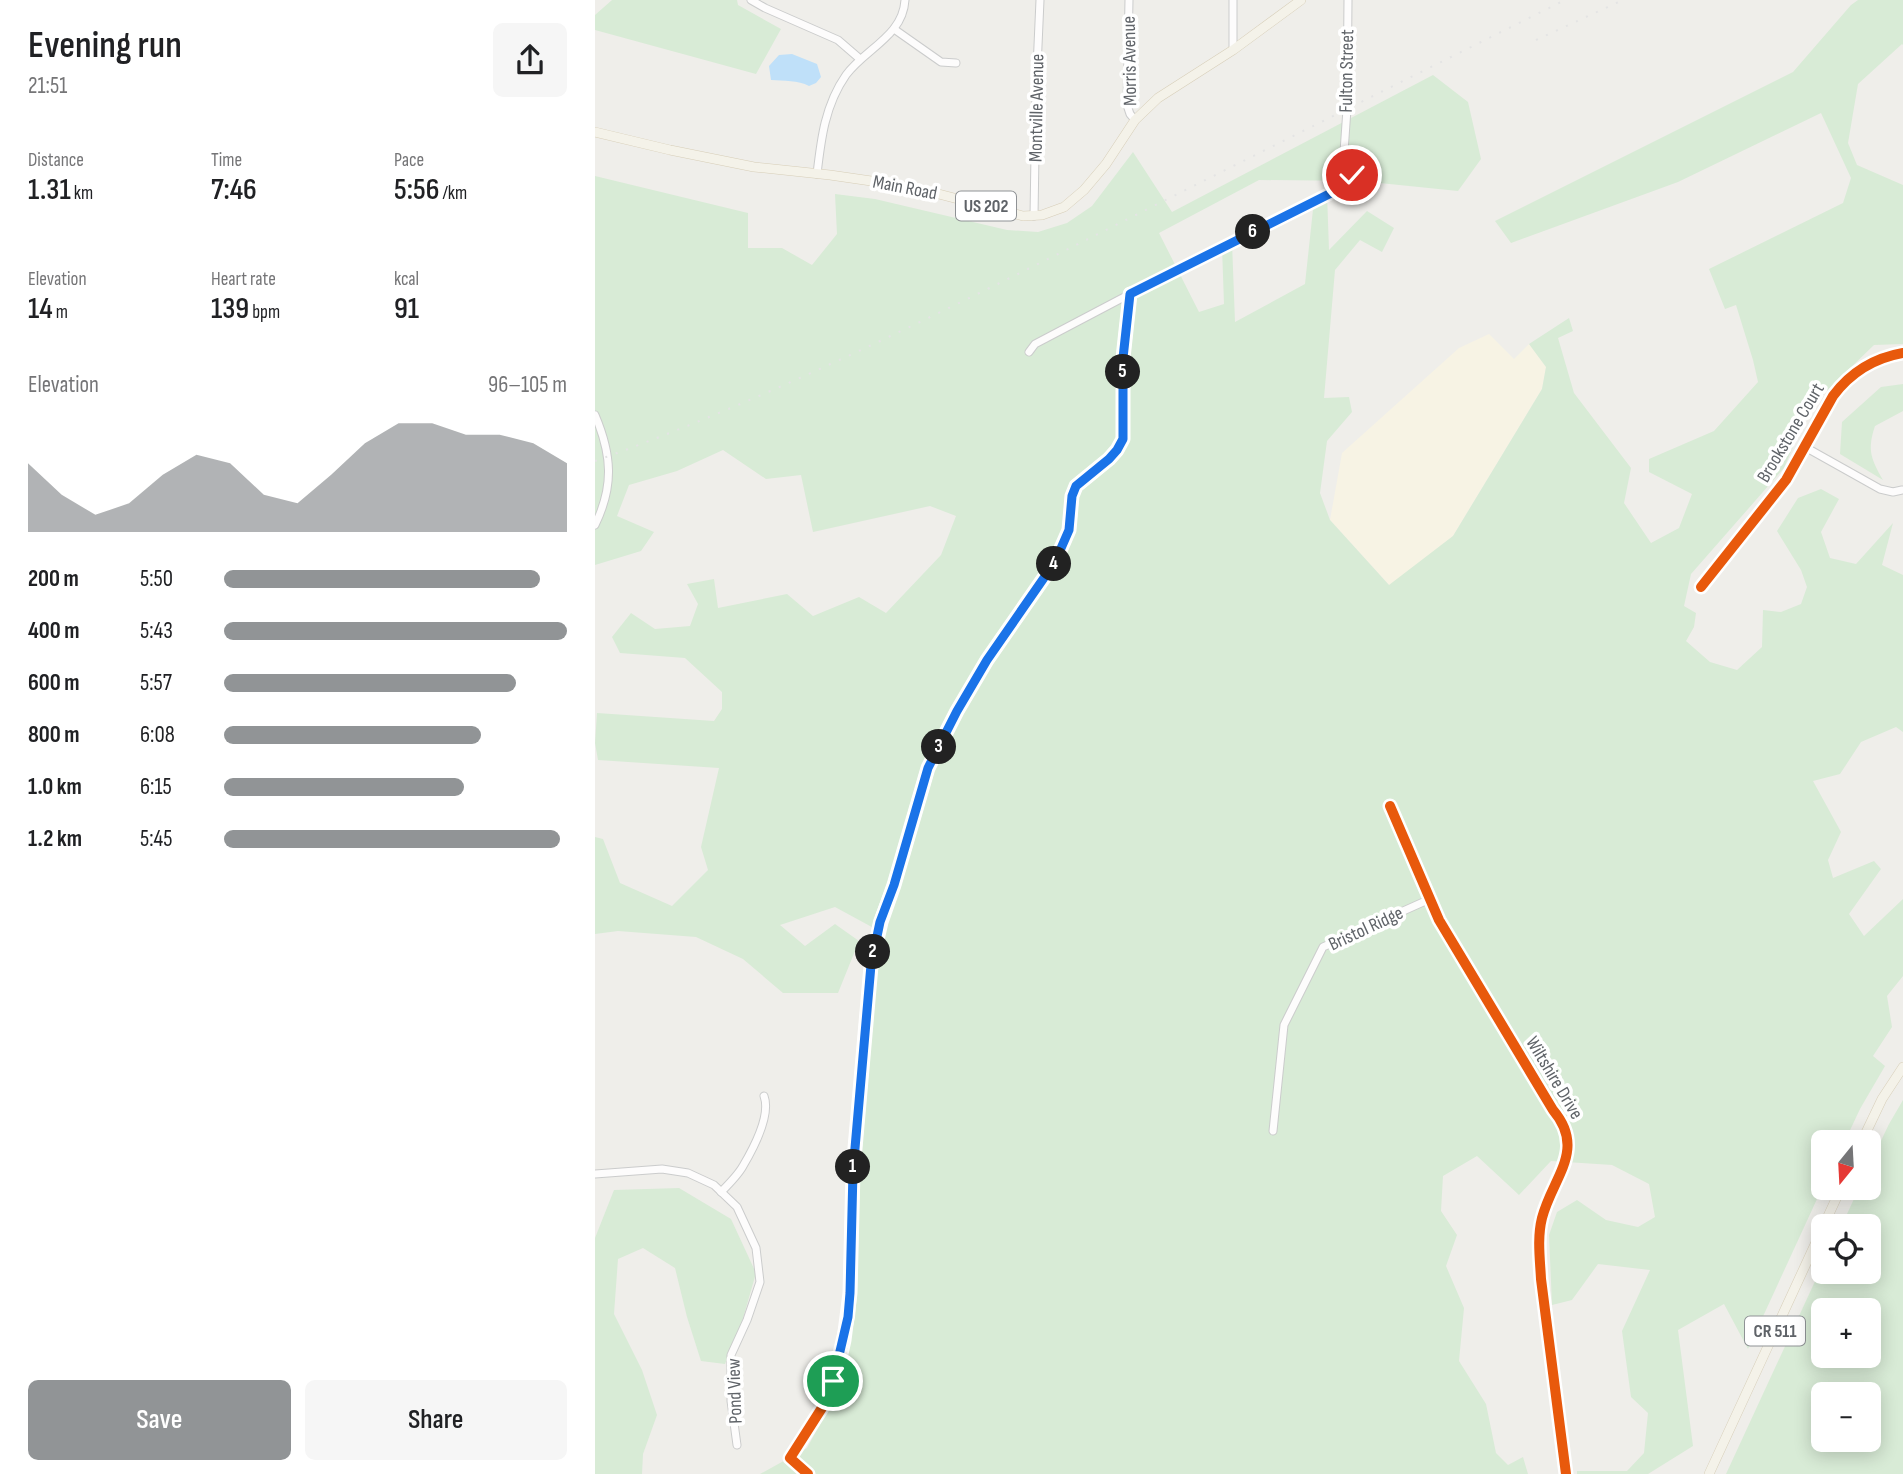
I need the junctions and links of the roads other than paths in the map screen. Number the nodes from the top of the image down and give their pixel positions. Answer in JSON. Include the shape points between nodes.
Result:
{"nodes":[{"id":1,"x":751,"y":0,"type":"edge"},
{"id":2,"x":905,"y":0,"type":"edge"},
{"id":3,"x":1040,"y":0,"type":"edge"},
{"id":4,"x":1129,"y":0,"type":"edge"},
{"id":5,"x":1233,"y":0,"type":"edge"},
{"id":6,"x":1301,"y":0,"type":"edge"},
{"id":7,"x":1348,"y":0,"type":"edge"},
{"id":8,"x":894,"y":29,"type":"junction"},
{"id":9,"x":1233,"y":50,"type":"junction"},
{"id":10,"x":860,"y":60,"type":"junction"},
{"id":11,"x":956,"y":64,"type":"dead end"},
{"id":12,"x":1136,"y":120,"type":"junction"},
{"id":13,"x":595,"y":132,"type":"edge"},
{"id":14,"x":817,"y":174,"type":"junction"},
{"id":15,"x":1034,"y":216,"type":"junction"},
{"id":16,"x":1130,"y":294,"type":"junction"},
{"id":17,"x":1029,"y":352,"type":"dead end"},
{"id":18,"x":1903,"y":353,"type":"edge"},
{"id":19,"x":595,"y":415,"type":"edge"},
{"id":20,"x":1805,"y":447,"type":"junction"},
{"id":21,"x":1902,"y":490,"type":"edge"},
{"id":22,"x":595,"y":525,"type":"edge"},
{"id":23,"x":1701,"y":587,"type":"dead end"},
{"id":24,"x":1389,"y":806,"type":"dead end"},
{"id":25,"x":1430,"y":899,"type":"junction"},
{"id":26,"x":1903,"y":1067,"type":"edge"},
{"id":27,"x":764,"y":1096,"type":"dead end"},
{"id":28,"x":1867,"y":1130,"type":"edge"},
{"id":29,"x":1273,"y":1131,"type":"dead end"},
{"id":30,"x":595,"y":1174,"type":"edge"},
{"id":31,"x":721,"y":1192,"type":"junction"},
{"id":32,"x":1835,"y":1200,"type":"edge"},
{"id":33,"x":737,"y":1444,"type":"dead end"},
{"id":34,"x":808,"y":1474,"type":"edge"},
{"id":35,"x":1566,"y":1474,"type":"edge"},
{"id":36,"x":1709,"y":1474,"type":"edge"}],
"edges":[{"from":1,"to":10,"type":"street","via":[[838,40]]},
{"from":2,"to":8,"type":"street"},
{"from":3,"to":15,"type":"street","name":"Montville Avenue"},
{"from":4,"to":12,"type":"street","name":"Morris Avenue","via":[[1126,104]]},
{"from":5,"to":9,"type":"street"},
{"from":6,"to":9,"type":"main road","number":"US 202"},
{"from":7,"to":16,"type":"street","name":"Fulton Street","via":[[1343,152],[1357,180]]},
{"from":8,"to":10,"type":"street"},
{"from":8,"to":11,"type":"street","via":[[941,62]]},
{"from":9,"to":12,"type":"main road","number":"US 202","via":[[1158,98]]},
{"from":10,"to":14,"type":"street","via":[[829,108]]},
{"from":12,"to":15,"type":"main road","number":"US 202","via":[[1084,190],[1058,210]]},
{"from":13,"to":14,"type":"main road","name":"Main Road","number":"US 202","via":[[754,167]]},
{"from":14,"to":15,"type":"main road","name":"Main Road","number":"US 202","via":[[931,192]]},
{"from":16,"to":17,"type":"street","via":[[1035,344]]},
{"from":16,"to":34,"type":"street","via":[[1123,358],[1123,439],[1109,459],[1076,486],[1069,530],[1055,562],[987,660],[928,768],[880,922],[869,985],[852,1180],[846,1328],[827,1400],[790,1458]]},
{"from":18,"to":20,"type":"street","name":"Brookstone Court","via":[[1873,361],[1851,376],[1833,396]]},
{"from":19,"to":22,"type":"street","via":[[607,453],[609,480]]},
{"from":20,"to":21,"type":"street","via":[[1880,489]]},
{"from":20,"to":23,"type":"street","name":"Brookstone Court","via":[[1786,480]]},
{"from":24,"to":25,"type":"street","name":"Wiltshire Drive"},
{"from":25,"to":29,"type":"street","name":"Bristol Ridge","via":[[1323,947],[1284,1025]]},
{"from":25,"to":35,"type":"street","name":"Wiltshire Drive","via":[[1567,1133],[1567,1158],[1542,1220],[1539,1254]]},
{"from":26,"to":28,"type":"main road"},
{"from":27,"to":31,"type":"street","via":[[767,1104],[760,1132],[742,1168]]},
{"from":30,"to":31,"type":"street","name":"Pond View","via":[[662,1168],[688,1173]]},
{"from":31,"to":33,"type":"street","name":"Pond View","via":[[737,1207],[756,1248],[759,1282],[731,1356]]},
{"from":32,"to":36,"type":"main road","number":"CR 511"}]}
